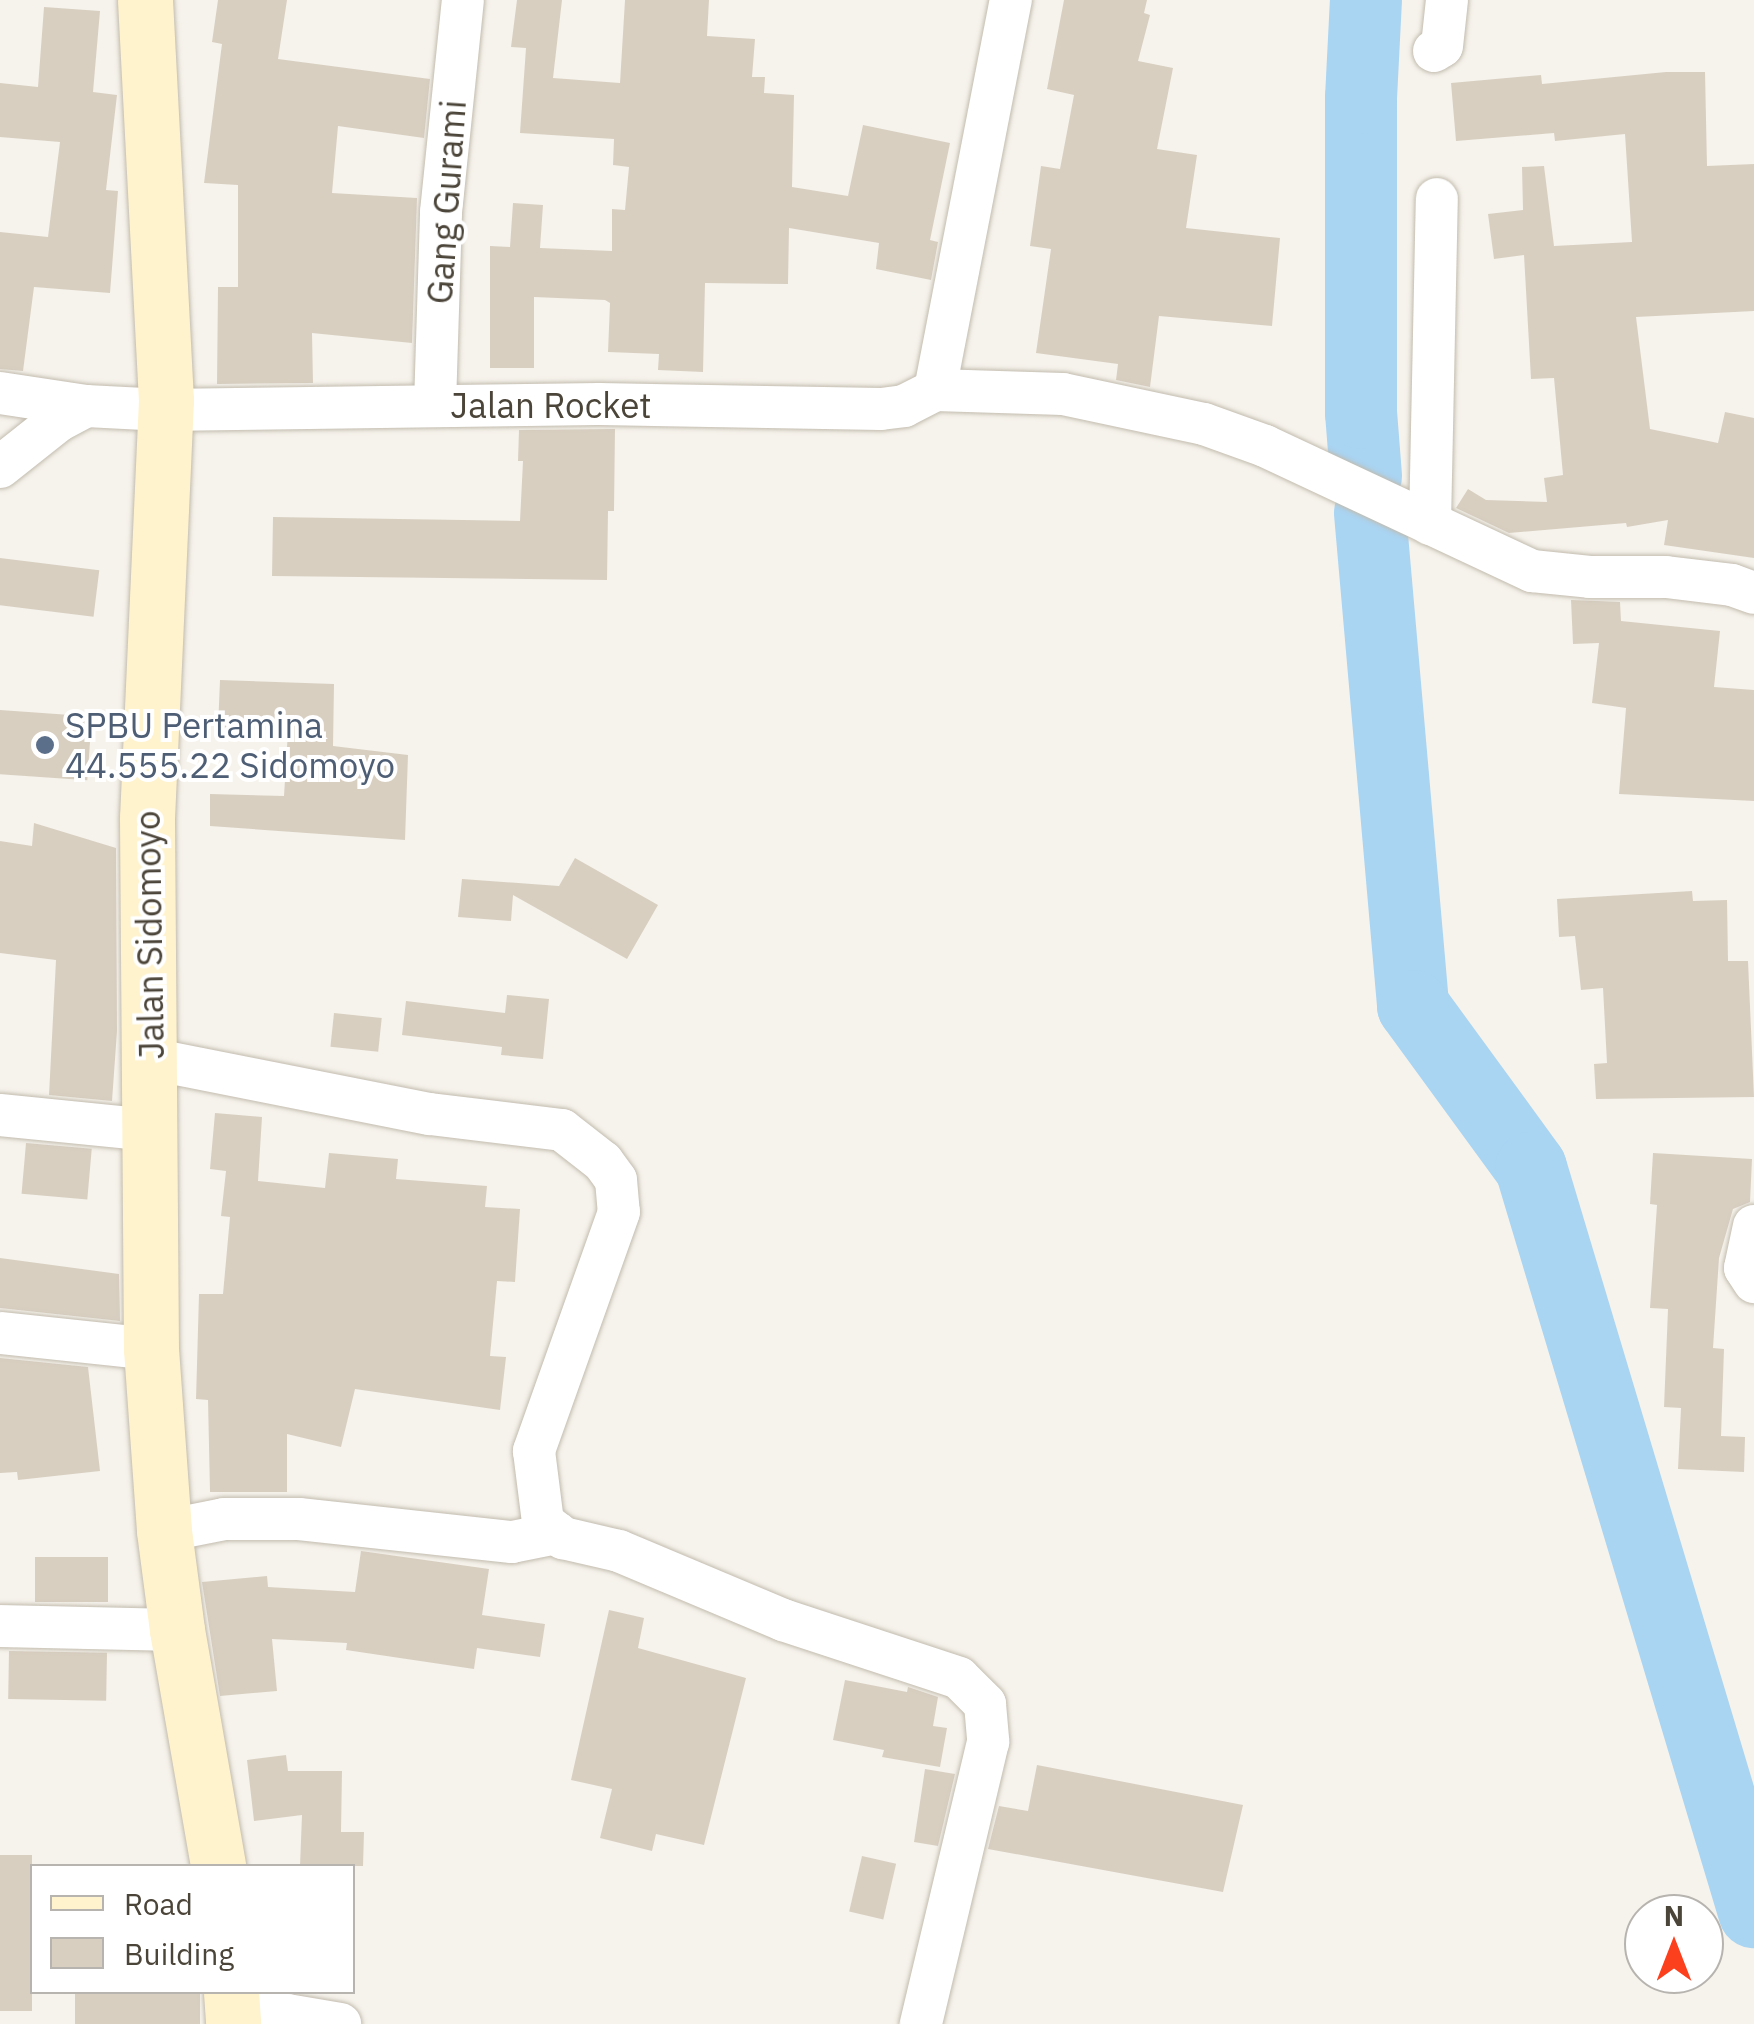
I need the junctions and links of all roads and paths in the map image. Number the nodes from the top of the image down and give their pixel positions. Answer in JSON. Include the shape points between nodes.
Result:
{"nodes":[{"id":1,"x":146,"y":0,"type":"edge"},
{"id":2,"x":463,"y":0,"type":"edge"},
{"id":3,"x":1011,"y":0,"type":"edge"},
{"id":4,"x":1447,"y":0,"type":"edge"},
{"id":5,"x":1434,"y":51,"type":"dead end"},
{"id":6,"x":1437,"y":199,"type":"dead end"},
{"id":7,"x":935,"y":390,"type":"junction"},
{"id":8,"x":0,"y":392,"type":"edge"},
{"id":9,"x":435,"y":405,"type":"junction"},
{"id":10,"x":86,"y":406,"type":"junction"},
{"id":11,"x":164,"y":410,"type":"junction"},
{"id":12,"x":0,"y":466,"type":"edge"},
{"id":13,"x":1430,"y":524,"type":"junction"},
{"id":14,"x":1754,"y":593,"type":"edge"},
{"id":15,"x":151,"y":1059,"type":"junction"},
{"id":16,"x":0,"y":1115,"type":"edge"},
{"id":17,"x":151,"y":1130,"type":"junction"},
{"id":18,"x":1754,"y":1226,"type":"edge"},
{"id":19,"x":1754,"y":1282,"type":"edge"},
{"id":20,"x":0,"y":1333,"type":"edge"},
{"id":21,"x":151,"y":1349,"type":"junction"},
{"id":22,"x":164,"y":1531,"type":"junction"},
{"id":23,"x":557,"y":1534,"type":"junction"},
{"id":24,"x":0,"y":1626,"type":"edge"},
{"id":25,"x":176,"y":1630,"type":"junction"},
{"id":26,"x":218,"y":1864,"type":"edge"},
{"id":27,"x":232,"y":2009,"type":"edge"},
{"id":28,"x":340,"y":2024,"type":"edge"},
{"id":29,"x":921,"y":2024,"type":"edge"}],
"edges":[{"from":1,"to":11,"type":"main road","name":"Jalan Sidomoyo"},
{"from":2,"to":9,"type":"street","name":"Gang Gurami","via":[[441,212]]},
{"from":3,"to":7,"type":"street"},
{"from":4,"to":5,"type":"street","via":[[1442,46]]},
{"from":6,"to":13,"type":"street"},
{"from":7,"to":9,"type":"street","name":"Jalan Rocket","via":[[881,409]]},
{"from":7,"to":13,"type":"street","via":[[1063,394],[1204,424]]},
{"from":8,"to":10,"type":"street","name":"Jalan Rocket"},
{"from":9,"to":11,"type":"street","name":"Jalan Rocket"},
{"from":10,"to":11,"type":"street","name":"Jalan Rocket"},
{"from":10,"to":12,"type":"street"},
{"from":11,"to":15,"type":"main road","name":"Jalan Sidomoyo","via":[[147,818]]},
{"from":13,"to":14,"type":"street","via":[[1532,571],[1666,576]]},
{"from":15,"to":17,"type":"main road","name":"Jalan Sidomoyo"},
{"from":15,"to":23,"type":"street","via":[[430,1114],[562,1130],[603,1162],[616,1180],[619,1212],[534,1451],[543,1522]]},
{"from":16,"to":17,"type":"street"},
{"from":17,"to":21,"type":"main road","name":"Jalan Sidomoyo"},
{"from":18,"to":19,"type":"street","via":[[1745,1268]]},
{"from":20,"to":21,"type":"street"},
{"from":21,"to":22,"type":"main road","name":"Jalan Sidomoyo"},
{"from":22,"to":23,"type":"street","via":[[224,1520],[299,1519],[512,1542]]},
{"from":22,"to":25,"type":"main road","name":"Jalan Sidomoyo"},
{"from":23,"to":29,"type":"street","via":[[958,1678],[985,1704],[988,1742]]},
{"from":24,"to":25,"type":"street"},
{"from":25,"to":26,"type":"main road","name":"Jalan Sidomoyo"},
{"from":27,"to":28,"type":"street"}]}
